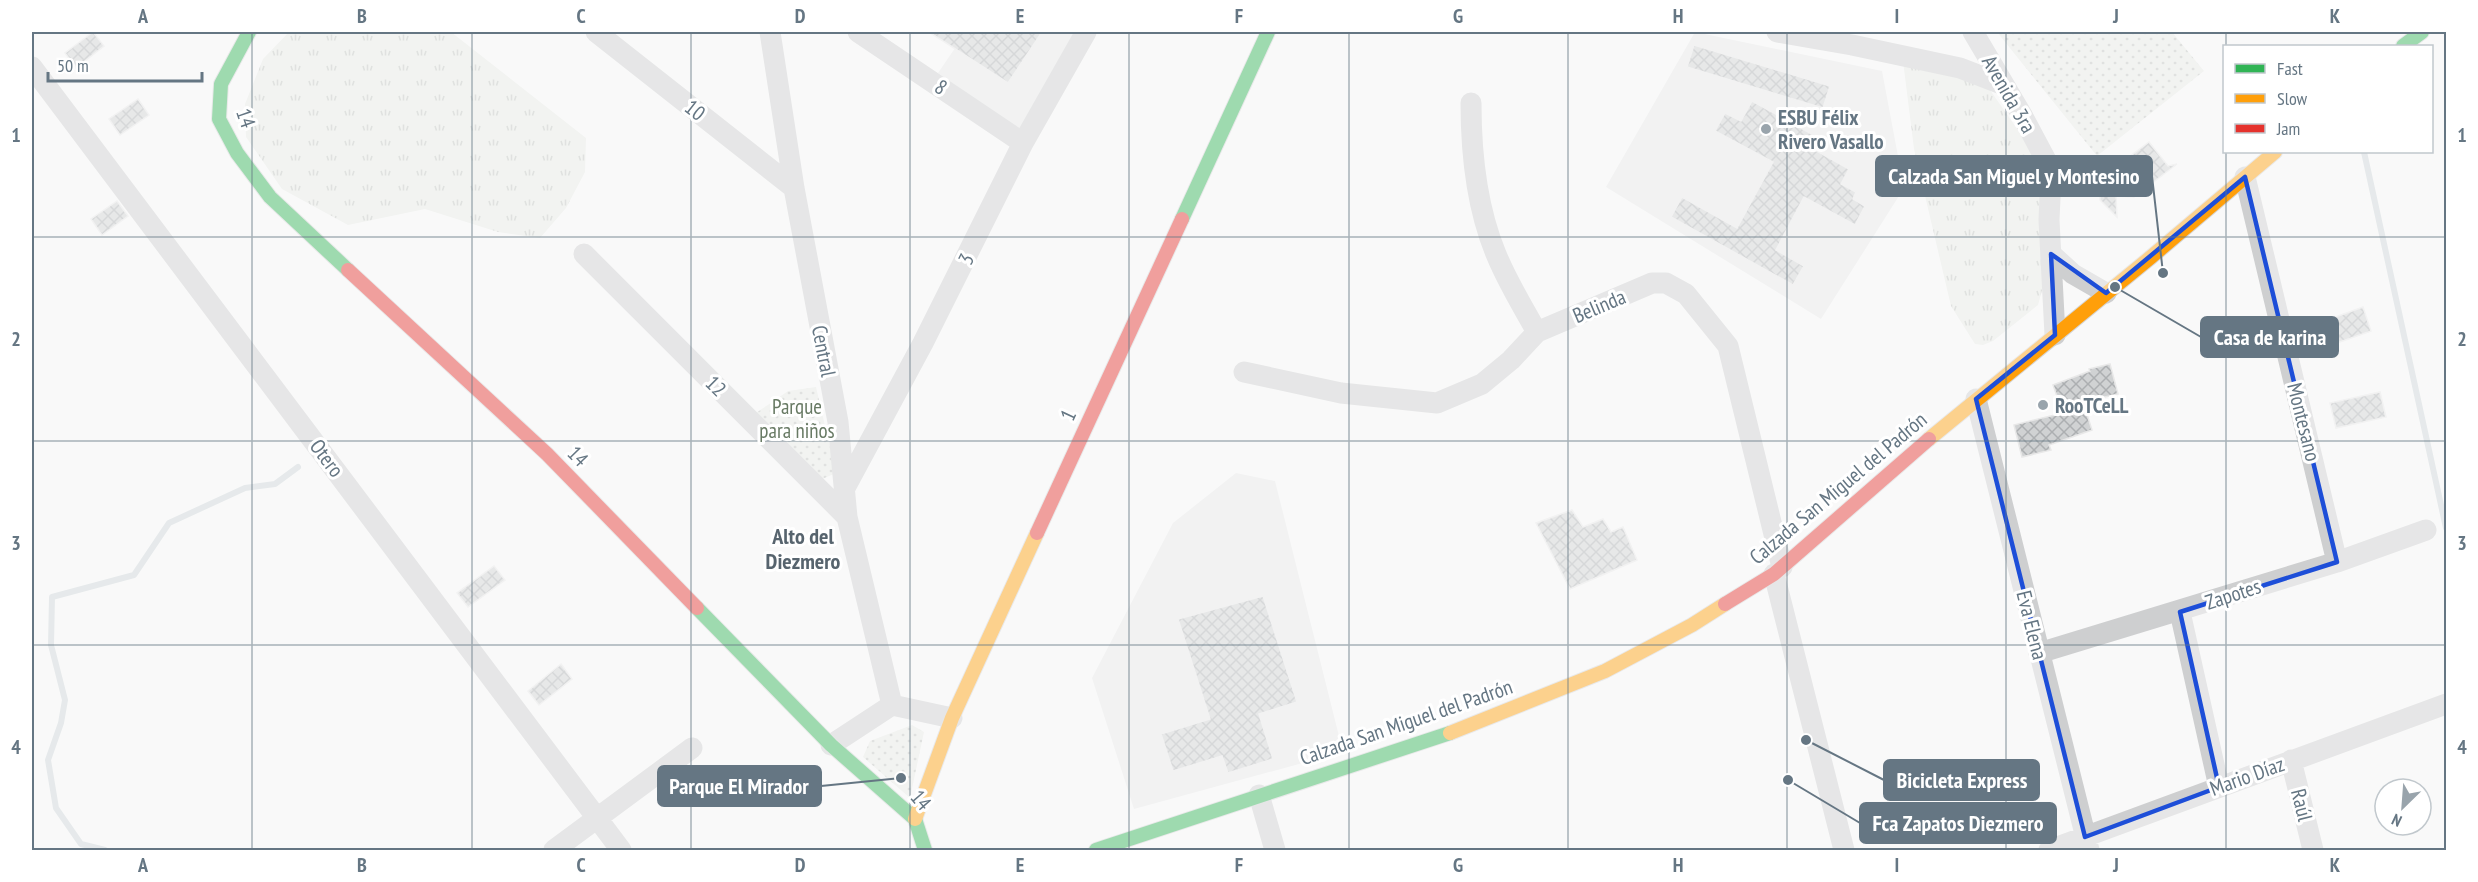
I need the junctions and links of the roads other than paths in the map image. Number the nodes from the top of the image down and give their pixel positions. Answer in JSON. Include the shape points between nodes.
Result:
{"nodes":[{"id":1,"x":249,"y":32,"type":"edge"},
{"id":2,"x":596,"y":32,"type":"edge"},
{"id":3,"x":770,"y":32,"type":"edge"},
{"id":4,"x":858,"y":32,"type":"edge"},
{"id":5,"x":1086,"y":32,"type":"edge"},
{"id":6,"x":1268,"y":32,"type":"edge"},
{"id":7,"x":1777,"y":32,"type":"edge"},
{"id":8,"x":1973,"y":32,"type":"edge"},
{"id":9,"x":2422,"y":32,"type":"edge"},
{"id":10,"x":2404,"y":45,"type":"edge"},
{"id":11,"x":32,"y":67,"type":"edge"},
{"id":12,"x":2004,"y":85,"type":"junction"},
{"id":13,"x":1471,"y":103,"type":"dead end"},
{"id":14,"x":1023,"y":143,"type":"junction"},
{"id":15,"x":2274,"y":153,"type":"edge"},
{"id":16,"x":2245,"y":177,"type":"junction"},
{"id":17,"x":794,"y":188,"type":"junction"},
{"id":18,"x":584,"y":254,"type":"dead end"},
{"id":19,"x":2051,"y":254,"type":"junction"},
{"id":20,"x":2106,"y":293,"type":"junction"},
{"id":21,"x":1537,"y":332,"type":"junction"},
{"id":22,"x":2055,"y":335,"type":"junction"},
{"id":23,"x":1244,"y":372,"type":"dead end"},
{"id":24,"x":1976,"y":399,"type":"junction"},
{"id":25,"x":846,"y":486,"type":"junction"},
{"id":26,"x":847,"y":517,"type":"junction"},
{"id":27,"x":2426,"y":530,"type":"dead end"},
{"id":28,"x":2337,"y":562,"type":"junction"},
{"id":29,"x":1778,"y":571,"type":"junction"},
{"id":30,"x":2180,"y":612,"type":"junction"},
{"id":31,"x":2039,"y":653,"type":"junction"},
{"id":32,"x":2446,"y":704,"type":"edge"},
{"id":33,"x":892,"y":705,"type":"junction"},
{"id":34,"x":952,"y":718,"type":"junction"},
{"id":35,"x":831,"y":745,"type":"junction"},
{"id":36,"x":692,"y":748,"type":"dead end"},
{"id":37,"x":2291,"y":760,"type":"junction"},
{"id":38,"x":2219,"y":787,"type":"junction"},
{"id":39,"x":1259,"y":795,"type":"junction"},
{"id":40,"x":599,"y":819,"type":"junction"},
{"id":41,"x":915,"y":819,"type":"junction"},
{"id":42,"x":2087,"y":844,"type":"edge"},
{"id":43,"x":554,"y":850,"type":"edge"},
{"id":44,"x":621,"y":850,"type":"edge"},
{"id":45,"x":925,"y":850,"type":"edge"},
{"id":46,"x":1096,"y":850,"type":"edge"},
{"id":47,"x":1275,"y":850,"type":"edge"},
{"id":48,"x":1844,"y":850,"type":"edge"},
{"id":49,"x":2049,"y":850,"type":"edge"},
{"id":50,"x":2313,"y":850,"type":"edge"}],
"edges":[{"from":1,"to":35,"type":"street","name":"14","via":[[221,84],[219,119],[237,153],[270,197],[547,454]]},
{"from":2,"to":17,"type":"street","name":"10"},
{"from":3,"to":17,"type":"street","name":"Central"},
{"from":4,"to":14,"type":"street","name":"8"},
{"from":5,"to":14,"type":"street","name":"3"},
{"from":6,"to":34,"type":"street","name":"1"},
{"from":7,"to":12,"type":"street","via":[[1960,68]]},
{"from":8,"to":12,"type":"street","name":"Avenida 3ra"},
{"from":9,"to":10,"type":"street"},
{"from":11,"to":40,"type":"street","name":"Otero"},
{"from":12,"to":19,"type":"street","name":"Avenida 3ra","via":[[2048,164]]},
{"from":13,"to":21,"type":"street","via":[[1471,147],[1481,207],[1495,252]]},
{"from":14,"to":25,"type":"street","name":"3"},
{"from":15,"to":16,"type":"street","name":"Calzada San Miguel del Padrón"},
{"from":16,"to":20,"type":"street","name":"Calzada San Miguel del Padrón"},
{"from":16,"to":28,"type":"street","name":"Montesano"},
{"from":17,"to":25,"type":"street","name":"Central","via":[[838,422]]},
{"from":18,"to":26,"type":"street","name":"12"},
{"from":19,"to":20,"type":"street","via":[[2073,274]]},
{"from":19,"to":22,"type":"street","name":"Avenida 3ra"},
{"from":20,"to":22,"type":"street","name":"Calzada San Miguel del Padrón"},
{"from":21,"to":23,"type":"street","name":"Belinda","via":[[1482,384],[1437,402],[1341,393]]},
{"from":21,"to":29,"type":"street","name":"Belinda","via":[[1652,284],[1666,283],[1686,294],[1728,346]]},
{"from":22,"to":24,"type":"street","name":"Calzada San Miguel del Padrón"},
{"from":24,"to":29,"type":"street","name":"Calzada San Miguel del Padrón"},
{"from":24,"to":31,"type":"street","name":"Eva Elena"},
{"from":25,"to":26,"type":"street","name":"Central"},
{"from":26,"to":33,"type":"street","name":"Central"},
{"from":27,"to":28,"type":"street","name":"Zapotes"},
{"from":28,"to":30,"type":"street","name":"Zapotes"},
{"from":29,"to":39,"type":"street","name":"Calzada San Miguel del Padrón","via":[[1692,625],[1605,671],[1439,738]]},
{"from":29,"to":48,"type":"street","name":"Belinda"},
{"from":30,"to":31,"type":"street","name":"Zapotes"},
{"from":30,"to":38,"type":"street"},
{"from":31,"to":42,"type":"street","name":"Eva Elena"},
{"from":32,"to":37,"type":"street","name":"Mario Díaz"},
{"from":33,"to":34,"type":"street"},
{"from":33,"to":35,"type":"street"},
{"from":34,"to":41,"type":"street","name":"1"},
{"from":35,"to":41,"type":"street","name":"14"},
{"from":36,"to":40,"type":"street"},
{"from":37,"to":38,"type":"street","name":"Mario Díaz"},
{"from":37,"to":50,"type":"street","name":"Raúl"},
{"from":38,"to":42,"type":"street","name":"Mario Díaz"},
{"from":39,"to":46,"type":"street","name":"Calzada San Miguel del Padrón"},
{"from":39,"to":47,"type":"street"},
{"from":40,"to":43,"type":"street"},
{"from":40,"to":44,"type":"street","name":"Otero"},
{"from":41,"to":45,"type":"street","name":"14"},
{"from":42,"to":49,"type":"street","name":"Mario Díaz"}]}
